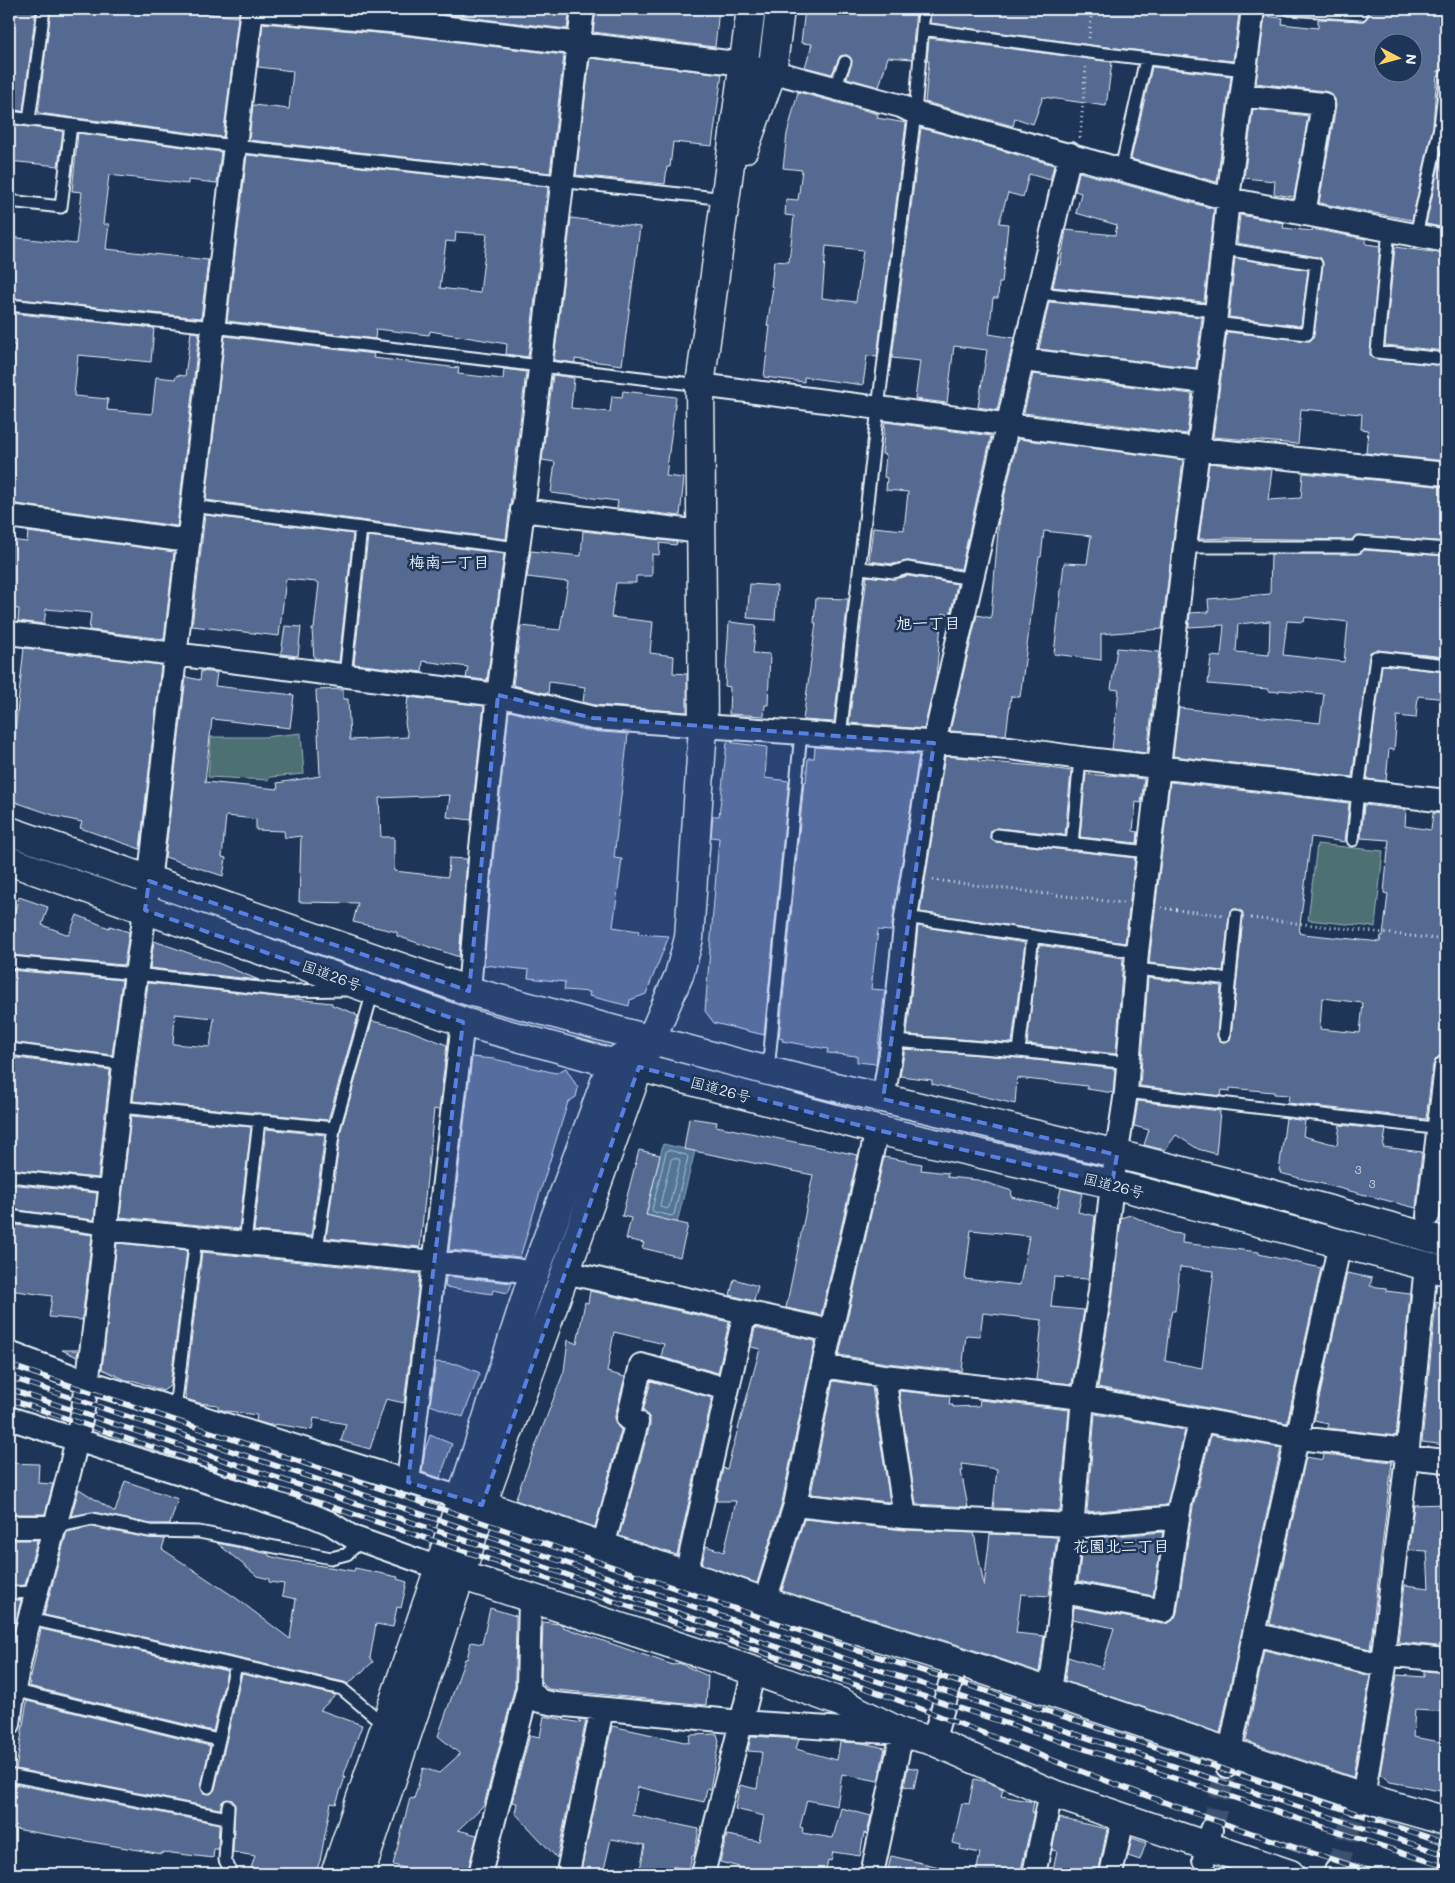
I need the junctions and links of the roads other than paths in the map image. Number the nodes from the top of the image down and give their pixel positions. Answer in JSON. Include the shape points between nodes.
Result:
{"nodes":[{"id":1,"x":44,"y":9,"type":"edge"},
{"id":2,"x":252,"y":9,"type":"edge"},
{"id":3,"x":583,"y":9,"type":"edge"},
{"id":4,"x":751,"y":9,"type":"edge"},
{"id":5,"x":780,"y":9,"type":"edge"},
{"id":6,"x":924,"y":9,"type":"edge"},
{"id":7,"x":1253,"y":9,"type":"edge"},
{"id":8,"x":1289,"y":9,"type":"edge"},
{"id":9,"x":1362,"y":9,"type":"edge"},
{"id":10,"x":400,"y":16,"type":"edge"},
{"id":11,"x":922,"y":30,"type":"junction"},
{"id":12,"x":579,"y":44,"type":"junction"},
{"id":13,"x":1146,"y":59,"type":"junction"},
{"id":14,"x":845,"y":62,"type":"dead end"},
{"id":15,"x":744,"y":64,"type":"junction"},
{"id":16,"x":1245,"y":70,"type":"junction"},
{"id":17,"x":772,"y":72,"type":"junction"},
{"id":18,"x":1446,"y":75,"type":"edge"},
{"id":19,"x":834,"y":88,"type":"junction"},
{"id":20,"x":1242,"y":95,"type":"junction"},
{"id":21,"x":915,"y":112,"type":"junction"},
{"id":22,"x":9,"y":117,"type":"edge"},
{"id":23,"x":1444,"y":117,"type":"edge"},
{"id":24,"x":29,"y":120,"type":"junction"},
{"id":25,"x":71,"y":125,"type":"junction"},
{"id":26,"x":234,"y":146,"type":"junction"},
{"id":27,"x":1074,"y":155,"type":"junction"},
{"id":28,"x":1121,"y":169,"type":"junction"},
{"id":29,"x":562,"y":182,"type":"junction"},
{"id":30,"x":726,"y":199,"type":"junction"},
{"id":31,"x":1228,"y":199,"type":"junction"},
{"id":32,"x":9,"y":201,"type":"edge"},
{"id":33,"x":1304,"y":214,"type":"junction"},
{"id":34,"x":1389,"y":230,"type":"junction"},
{"id":35,"x":1416,"y":235,"type":"junction"},
{"id":36,"x":1446,"y":240,"type":"edge"},
{"id":37,"x":1224,"y":249,"type":"junction"},
{"id":38,"x":1038,"y":293,"type":"junction"},
{"id":39,"x":9,"y":305,"type":"edge"},
{"id":40,"x":1216,"y":317,"type":"junction"},
{"id":41,"x":213,"y":328,"type":"junction"},
{"id":42,"x":1446,"y":359,"type":"edge"},
{"id":43,"x":1023,"y":360,"type":"junction"},
{"id":44,"x":540,"y":366,"type":"junction"},
{"id":45,"x":1206,"y":382,"type":"junction"},
{"id":46,"x":700,"y":385,"type":"junction"},
{"id":47,"x":878,"y":408,"type":"junction"},
{"id":48,"x":1008,"y":425,"type":"junction"},
{"id":49,"x":1198,"y":449,"type":"junction"},
{"id":50,"x":1446,"y":474,"type":"edge"},
{"id":51,"x":192,"y":506,"type":"junction"},
{"id":52,"x":522,"y":510,"type":"junction"},
{"id":53,"x":9,"y":516,"type":"edge"},
{"id":54,"x":360,"y":528,"type":"junction"},
{"id":55,"x":702,"y":532,"type":"junction"},
{"id":56,"x":188,"y":541,"type":"junction"},
{"id":57,"x":1185,"y":547,"type":"junction"},
{"id":58,"x":517,"y":548,"type":"junction"},
{"id":59,"x":1446,"y":549,"type":"edge"},
{"id":60,"x":860,"y":568,"type":"junction"},
{"id":61,"x":972,"y":579,"type":"junction"},
{"id":62,"x":9,"y":633,"type":"edge"},
{"id":63,"x":175,"y":654,"type":"junction"},
{"id":64,"x":1446,"y":664,"type":"edge"},
{"id":65,"x":345,"y":676,"type":"junction"},
{"id":66,"x":498,"y":695,"type":"junction"},
{"id":67,"x":703,"y":727,"type":"junction"},
{"id":68,"x":800,"y":733,"type":"junction"},
{"id":69,"x":840,"y":736,"type":"junction"},
{"id":70,"x":934,"y":743,"type":"junction"},
{"id":71,"x":1080,"y":758,"type":"junction"},
{"id":72,"x":1159,"y":767,"type":"junction"},
{"id":73,"x":1358,"y":790,"type":"junction"},
{"id":74,"x":1446,"y":801,"type":"edge"},
{"id":75,"x":9,"y":831,"type":"edge"},
{"id":76,"x":997,"y":835,"type":"dead end"},
{"id":77,"x":1353,"y":840,"type":"dead end"},
{"id":78,"x":1072,"y":844,"type":"junction"},
{"id":79,"x":1148,"y":852,"type":"junction"},
{"id":80,"x":9,"y":861,"type":"edge"},
{"id":81,"x":149,"y":881,"type":"junction"},
{"id":82,"x":145,"y":910,"type":"junction"},
{"id":83,"x":1236,"y":916,"type":"road end"},
{"id":84,"x":906,"y":917,"type":"junction"},
{"id":85,"x":1033,"y":936,"type":"junction"},
{"id":86,"x":1136,"y":961,"type":"junction"},
{"id":87,"x":9,"y":962,"type":"edge"},
{"id":88,"x":136,"y":974,"type":"junction"},
{"id":89,"x":1230,"y":979,"type":"junction"},
{"id":90,"x":373,"y":989,"type":"junction"},
{"id":91,"x":469,"y":990,"type":"junction"},
{"id":92,"x":463,"y":1022,"type":"junction"},
{"id":93,"x":1224,"y":1035,"type":"dead end"},
{"id":94,"x":651,"y":1039,"type":"junction"},
{"id":95,"x":894,"y":1041,"type":"junction"},
{"id":96,"x":9,"y":1049,"type":"edge"},
{"id":97,"x":1019,"y":1051,"type":"junction"},
{"id":98,"x":612,"y":1063,"type":"junction"},
{"id":99,"x":1129,"y":1063,"type":"junction"},
{"id":100,"x":124,"y":1064,"type":"junction"},
{"id":101,"x":639,"y":1067,"type":"junction"},
{"id":102,"x":1446,"y":1067,"type":"edge"},
{"id":103,"x":768,"y":1071,"type":"junction"},
{"id":104,"x":1126,"y":1092,"type":"junction"},
{"id":105,"x":883,"y":1100,"type":"junction"},
{"id":106,"x":120,"y":1106,"type":"junction"},
{"id":107,"x":259,"y":1120,"type":"junction"},
{"id":108,"x":334,"y":1128,"type":"junction"},
{"id":109,"x":1442,"y":1129,"type":"edge"},
{"id":110,"x":877,"y":1130,"type":"junction"},
{"id":111,"x":1117,"y":1154,"type":"junction"},
{"id":112,"x":9,"y":1176,"type":"edge"},
{"id":113,"x":1112,"y":1184,"type":"junction"},
{"id":114,"x":112,"y":1187,"type":"junction"},
{"id":115,"x":9,"y":1216,"type":"edge"},
{"id":116,"x":1428,"y":1216,"type":"dead end"},
{"id":117,"x":105,"y":1228,"type":"junction"},
{"id":118,"x":196,"y":1238,"type":"junction"},
{"id":119,"x":1446,"y":1242,"type":"edge"},
{"id":120,"x":245,"y":1243,"type":"junction"},
{"id":121,"x":1340,"y":1243,"type":"junction"},
{"id":122,"x":318,"y":1250,"type":"junction"},
{"id":123,"x":435,"y":1262,"type":"junction"},
{"id":124,"x":1436,"y":1268,"type":"edge"},
{"id":125,"x":525,"y":1272,"type":"dead end"},
{"id":126,"x":565,"y":1272,"type":"junction"},
{"id":127,"x":745,"y":1312,"type":"junction"},
{"id":128,"x":831,"y":1331,"type":"junction"},
{"id":129,"x":9,"y":1353,"type":"edge"},
{"id":130,"x":823,"y":1366,"type":"junction"},
{"id":131,"x":884,"y":1376,"type":"junction"},
{"id":132,"x":88,"y":1382,"type":"junction"},
{"id":133,"x":727,"y":1389,"type":"junction"},
{"id":134,"x":1083,"y":1398,"type":"junction"},
{"id":135,"x":175,"y":1409,"type":"junction"},
{"id":136,"x":9,"y":1418,"type":"edge"},
{"id":137,"x":1201,"y":1420,"type":"junction"},
{"id":138,"x":1298,"y":1438,"type":"junction"},
{"id":139,"x":76,"y":1440,"type":"junction"},
{"id":140,"x":1407,"y":1457,"type":"junction"},
{"id":141,"x":1446,"y":1461,"type":"edge"},
{"id":142,"x":408,"y":1482,"type":"junction"},
{"id":143,"x":471,"y":1502,"type":"junction"},
{"id":144,"x":795,"y":1505,"type":"junction"},
{"id":145,"x":905,"y":1517,"type":"junction"},
{"id":146,"x":1178,"y":1517,"type":"junction"},
{"id":147,"x":1071,"y":1526,"type":"junction"},
{"id":148,"x":55,"y":1527,"type":"junction"},
{"id":149,"x":9,"y":1528,"type":"edge"},
{"id":150,"x":362,"y":1540,"type":"junction"},
{"id":151,"x":603,"y":1546,"type":"junction"},
{"id":152,"x":450,"y":1571,"type":"junction"},
{"id":153,"x":686,"y":1575,"type":"junction"},
{"id":154,"x":38,"y":1592,"type":"junction"},
{"id":155,"x":1064,"y":1592,"type":"junction"},
{"id":156,"x":9,"y":1593,"type":"edge"},
{"id":157,"x":530,"y":1597,"type":"junction"},
{"id":158,"x":765,"y":1602,"type":"junction"},
{"id":159,"x":30,"y":1619,"type":"junction"},
{"id":160,"x":1254,"y":1634,"type":"junction"},
{"id":161,"x":1384,"y":1660,"type":"junction"},
{"id":162,"x":1446,"y":1660,"type":"edge"},
{"id":163,"x":957,"y":1661,"type":"junction"},
{"id":164,"x":236,"y":1665,"type":"junction"},
{"id":165,"x":754,"y":1671,"type":"junction"},
{"id":166,"x":528,"y":1688,"type":"junction"},
{"id":167,"x":1050,"y":1692,"type":"junction"},
{"id":168,"x":10,"y":1709,"type":"edge"},
{"id":169,"x":602,"y":1709,"type":"junction"},
{"id":170,"x":742,"y":1722,"type":"junction"},
{"id":171,"x":386,"y":1726,"type":"junction"},
{"id":172,"x":902,"y":1733,"type":"junction"},
{"id":173,"x":218,"y":1740,"type":"junction"},
{"id":174,"x":934,"y":1741,"type":"junction"},
{"id":175,"x":1229,"y":1758,"type":"junction"},
{"id":176,"x":9,"y":1776,"type":"edge"},
{"id":177,"x":208,"y":1787,"type":"dead end"},
{"id":178,"x":1051,"y":1793,"type":"junction"},
{"id":179,"x":1360,"y":1800,"type":"junction"},
{"id":180,"x":228,"y":1806,"type":"dead end"},
{"id":181,"x":227,"y":1818,"type":"junction"},
{"id":182,"x":1123,"y":1819,"type":"junction"},
{"id":183,"x":1446,"y":1821,"type":"edge"},
{"id":184,"x":569,"y":1867,"type":"dead end"},
{"id":185,"x":232,"y":1874,"type":"edge"},
{"id":186,"x":335,"y":1874,"type":"edge"},
{"id":187,"x":360,"y":1874,"type":"edge"},
{"id":188,"x":480,"y":1874,"type":"edge"},
{"id":189,"x":704,"y":1874,"type":"edge"},
{"id":190,"x":872,"y":1874,"type":"edge"},
{"id":191,"x":1034,"y":1874,"type":"edge"},
{"id":192,"x":1111,"y":1874,"type":"edge"},
{"id":193,"x":1290,"y":1874,"type":"edge"}],
"edges":[{"from":1,"to":24,"type":"lane"},
{"from":2,"to":10,"type":"street"},
{"from":2,"to":26,"type":"street"},
{"from":3,"to":12,"type":"street"},
{"from":4,"to":15,"type":"main road"},
{"from":5,"to":17,"type":"main road"},
{"from":6,"to":11,"type":"lane"},
{"from":7,"to":16,"type":"street"},
{"from":8,"to":9,"type":"lane","via":[[1361,14]]},
{"from":10,"to":12,"type":"street"},
{"from":11,"to":13,"type":"lane"},
{"from":11,"to":21,"type":"lane"},
{"from":12,"to":15,"type":"street"},
{"from":12,"to":29,"type":"street"},
{"from":13,"to":16,"type":"lane"},
{"from":13,"to":28,"type":"lane"},
{"from":14,"to":19,"type":"lane"},
{"from":15,"to":17,"type":"street"},
{"from":15,"to":30,"type":"main road"},
{"from":16,"to":20,"type":"street"},
{"from":17,"to":19,"type":"street"},
{"from":17,"to":30,"type":"main road"},
{"from":18,"to":23,"type":"lane"},
{"from":19,"to":21,"type":"street"},
{"from":20,"to":31,"type":"street"},
{"from":20,"to":33,"type":"street","via":[[1323,104]]},
{"from":21,"to":27,"type":"street"},
{"from":21,"to":47,"type":"lane"},
{"from":22,"to":24,"type":"lane"},
{"from":23,"to":35,"type":"lane"},
{"from":24,"to":25,"type":"lane"},
{"from":25,"to":26,"type":"lane"},
{"from":25,"to":32,"type":"lane","via":[[61,207]]},
{"from":26,"to":29,"type":"lane"},
{"from":26,"to":41,"type":"street"},
{"from":27,"to":28,"type":"street"},
{"from":27,"to":38,"type":"street"},
{"from":28,"to":31,"type":"street"},
{"from":29,"to":30,"type":"lane"},
{"from":29,"to":44,"type":"street"},
{"from":30,"to":46,"type":"main road"},
{"from":31,"to":33,"type":"street"},
{"from":31,"to":37,"type":"street"},
{"from":33,"to":34,"type":"street"},
{"from":34,"to":35,"type":"street"},
{"from":34,"to":42,"type":"lane","via":[[1377,352]]},
{"from":35,"to":36,"type":"street"},
{"from":37,"to":40,"type":"street"},
{"from":37,"to":40,"type":"lane","via":[[1316,264],[1307,334]]},
{"from":38,"to":40,"type":"lane"},
{"from":38,"to":43,"type":"street"},
{"from":39,"to":41,"type":"lane"},
{"from":40,"to":45,"type":"street"},
{"from":41,"to":44,"type":"lane"},
{"from":41,"to":51,"type":"street"},
{"from":43,"to":45,"type":"street"},
{"from":43,"to":48,"type":"street"},
{"from":44,"to":46,"type":"lane"},
{"from":44,"to":52,"type":"street"},
{"from":45,"to":49,"type":"street"},
{"from":46,"to":47,"type":"street"},
{"from":46,"to":55,"type":"main road"},
{"from":47,"to":48,"type":"street"},
{"from":47,"to":60,"type":"lane"},
{"from":48,"to":49,"type":"street"},
{"from":48,"to":61,"type":"street"},
{"from":49,"to":50,"type":"street"},
{"from":49,"to":57,"type":"street"},
{"from":51,"to":54,"type":"lane"},
{"from":51,"to":56,"type":"street"},
{"from":52,"to":55,"type":"street"},
{"from":52,"to":58,"type":"street"},
{"from":53,"to":56,"type":"street"},
{"from":54,"to":58,"type":"lane"},
{"from":54,"to":65,"type":"lane"},
{"from":55,"to":67,"type":"main road"},
{"from":56,"to":63,"type":"street"},
{"from":57,"to":59,"type":"lane","via":[[1357,547],[1359,542]]},
{"from":57,"to":72,"type":"street"},
{"from":58,"to":66,"type":"street"},
{"from":60,"to":61,"type":"lane","via":[[894,572],[907,568]]},
{"from":60,"to":69,"type":"lane"},
{"from":61,"to":70,"type":"street"},
{"from":62,"to":63,"type":"street"},
{"from":63,"to":65,"type":"street"},
{"from":63,"to":81,"type":"street"},
{"from":64,"to":73,"type":"lane","via":[[1376,657]]},
{"from":65,"to":66,"type":"street"},
{"from":66,"to":67,"type":"street","via":[[593,718]]},
{"from":66,"to":91,"type":"street"},
{"from":67,"to":68,"type":"street"},
{"from":67,"to":94,"type":"main road","via":[[689,938],[679,976]]},
{"from":68,"to":69,"type":"street"},
{"from":68,"to":103,"type":"lane"},
{"from":69,"to":70,"type":"street"},
{"from":70,"to":71,"type":"street","via":[[1010,748]]},
{"from":70,"to":84,"type":"street"},
{"from":71,"to":72,"type":"street"},
{"from":71,"to":78,"type":"lane"},
{"from":72,"to":73,"type":"street"},
{"from":72,"to":79,"type":"street"},
{"from":73,"to":74,"type":"street"},
{"from":73,"to":77,"type":"lane"},
{"from":75,"to":81,"type":"main road","name":"国道26号"},
{"from":76,"to":78,"type":"lane"},
{"from":78,"to":79,"type":"lane"},
{"from":79,"to":86,"type":"street"},
{"from":80,"to":82,"type":"main road","name":"国道26号"},
{"from":81,"to":82,"type":"street"},
{"from":81,"to":91,"type":"main road","name":"国道26号"},
{"from":82,"to":88,"type":"street"},
{"from":82,"to":90,"type":"main road","name":"国道26号"},
{"from":83,"to":89,"type":"lane"},
{"from":84,"to":85,"type":"lane"},
{"from":84,"to":95,"type":"street"},
{"from":85,"to":86,"type":"lane"},
{"from":85,"to":97,"type":"lane"},
{"from":86,"to":89,"type":"lane"},
{"from":86,"to":99,"type":"street"},
{"from":87,"to":88,"type":"lane"},
{"from":88,"to":90,"type":"lane","via":[[287,991]]},
{"from":88,"to":100,"type":"street"},
{"from":89,"to":93,"type":"lane"},
{"from":90,"to":92,"type":"main road","name":"国道26号"},
{"from":90,"to":108,"type":"lane"},
{"from":91,"to":94,"type":"main road","name":"国道26号"},
{"from":92,"to":98,"type":"main road","name":"国道26号"},
{"from":92,"to":123,"type":"street"},
{"from":94,"to":98,"type":"main road"},
{"from":94,"to":101,"type":"main road"},
{"from":94,"to":103,"type":"main road","name":"国道26号"},
{"from":95,"to":97,"type":"lane"},
{"from":95,"to":105,"type":"street"},
{"from":96,"to":100,"type":"lane"},
{"from":97,"to":99,"type":"lane"},
{"from":98,"to":101,"type":"main road","name":"国道26号"},
{"from":98,"to":143,"type":"main road","via":[[528,1291]]},
{"from":99,"to":104,"type":"street"},
{"from":100,"to":106,"type":"street"},
{"from":101,"to":110,"type":"main road","name":"国道26号"},
{"from":101,"to":126,"type":"main road"},
{"from":102,"to":109,"type":"street"},
{"from":103,"to":105,"type":"main road","name":"国道26号"},
{"from":104,"to":109,"type":"lane"},
{"from":104,"to":111,"type":"street"},
{"from":105,"to":111,"type":"main road","name":"国道26号"},
{"from":106,"to":107,"type":"lane"},
{"from":106,"to":114,"type":"street"},
{"from":107,"to":108,"type":"lane"},
{"from":107,"to":120,"type":"lane"},
{"from":108,"to":122,"type":"lane"},
{"from":109,"to":116,"type":"street"},
{"from":110,"to":113,"type":"main road","name":"国道26号"},
{"from":110,"to":128,"type":"street"},
{"from":111,"to":113,"type":"street"},
{"from":111,"to":119,"type":"main road","name":"国道26号"},
{"from":112,"to":114,"type":"lane"},
{"from":113,"to":121,"type":"main road","name":"国道26号"},
{"from":113,"to":134,"type":"street"},
{"from":114,"to":117,"type":"street"},
{"from":115,"to":117,"type":"lane"},
{"from":117,"to":118,"type":"street"},
{"from":117,"to":132,"type":"street"},
{"from":118,"to":120,"type":"street"},
{"from":118,"to":135,"type":"lane"},
{"from":120,"to":122,"type":"street"},
{"from":121,"to":124,"type":"main road","name":"国道26号"},
{"from":121,"to":138,"type":"street"},
{"from":122,"to":123,"type":"street"},
{"from":123,"to":125,"type":"street"},
{"from":123,"to":142,"type":"street"},
{"from":124,"to":140,"type":"street"},
{"from":126,"to":127,"type":"street"},
{"from":126,"to":143,"type":"main road"},
{"from":127,"to":128,"type":"street"},
{"from":127,"to":133,"type":"street"},
{"from":128,"to":130,"type":"street"},
{"from":129,"to":132,"type":"street"},
{"from":130,"to":131,"type":"street"},
{"from":130,"to":144,"type":"street"},
{"from":131,"to":134,"type":"street"},
{"from":131,"to":145,"type":"street"},
{"from":132,"to":135,"type":"street"},
{"from":132,"to":139,"type":"street"},
{"from":133,"to":151,"type":"street","via":[[641,1365],[628,1419],[637,1422]]},
{"from":133,"to":153,"type":"street"},
{"from":134,"to":137,"type":"street"},
{"from":134,"to":147,"type":"street"},
{"from":135,"to":142,"type":"street"},
{"from":136,"to":139,"type":"street"},
{"from":137,"to":138,"type":"street"},
{"from":137,"to":146,"type":"street"},
{"from":138,"to":140,"type":"street","via":[[1398,1449]]},
{"from":138,"to":160,"type":"street"},
{"from":139,"to":148,"type":"street"},
{"from":139,"to":150,"type":"street","via":[[311,1515]]},
{"from":140,"to":141,"type":"street"},
{"from":140,"to":161,"type":"street"},
{"from":142,"to":143,"type":"street"},
{"from":143,"to":151,"type":"main road"},
{"from":143,"to":152,"type":"main road"},
{"from":144,"to":145,"type":"street"},
{"from":144,"to":158,"type":"street"},
{"from":145,"to":147,"type":"street"},
{"from":146,"to":147,"type":"street"},
{"from":146,"to":155,"type":"street","via":[[1164,1611]]},
{"from":147,"to":155,"type":"street"},
{"from":148,"to":149,"type":"street"},
{"from":148,"to":150,"type":"lane","via":[[92,1519],[150,1531],[199,1532],[331,1558],[347,1554]]},
{"from":148,"to":154,"type":"street"},
{"from":150,"to":152,"type":"street"},
{"from":151,"to":153,"type":"main road"},
{"from":152,"to":157,"type":"main road"},
{"from":152,"to":171,"type":"main road"},
{"from":152,"to":187,"type":"main road"},
{"from":153,"to":158,"type":"main road"},
{"from":154,"to":156,"type":"lane"},
{"from":154,"to":159,"type":"street"},
{"from":155,"to":167,"type":"street"},
{"from":157,"to":165,"type":"main road"},
{"from":157,"to":166,"type":"street"},
{"from":158,"to":163,"type":"main road"},
{"from":159,"to":164,"type":"lane"},
{"from":159,"to":168,"type":"street"},
{"from":160,"to":161,"type":"street"},
{"from":160,"to":175,"type":"street"},
{"from":161,"to":162,"type":"street"},
{"from":161,"to":179,"type":"street"},
{"from":163,"to":167,"type":"main road"},
{"from":163,"to":174,"type":"street"},
{"from":164,"to":171,"type":"lane","via":[[342,1689]]},
{"from":164,"to":173,"type":"lane"},
{"from":165,"to":170,"type":"street"},
{"from":165,"to":172,"type":"main road","via":[[840,1702]]},
{"from":166,"to":169,"type":"street","via":[[540,1701]]},
{"from":166,"to":188,"type":"street"},
{"from":167,"to":175,"type":"main road"},
{"from":168,"to":173,"type":"lane"},
{"from":169,"to":170,"type":"street"},
{"from":169,"to":184,"type":"street"},
{"from":170,"to":172,"type":"street"},
{"from":170,"to":189,"type":"street"},
{"from":171,"to":186,"type":"main road"},
{"from":172,"to":174,"type":"main road"},
{"from":172,"to":190,"type":"street"},
{"from":173,"to":177,"type":"lane"},
{"from":174,"to":178,"type":"main road"},
{"from":175,"to":179,"type":"main road"},
{"from":176,"to":181,"type":"lane"},
{"from":178,"to":182,"type":"main road"},
{"from":178,"to":191,"type":"street"},
{"from":179,"to":183,"type":"main road"},
{"from":180,"to":181,"type":"lane"},
{"from":181,"to":185,"type":"lane","via":[[225,1860]]},
{"from":182,"to":192,"type":"street"},
{"from":182,"to":193,"type":"main road"}]}
